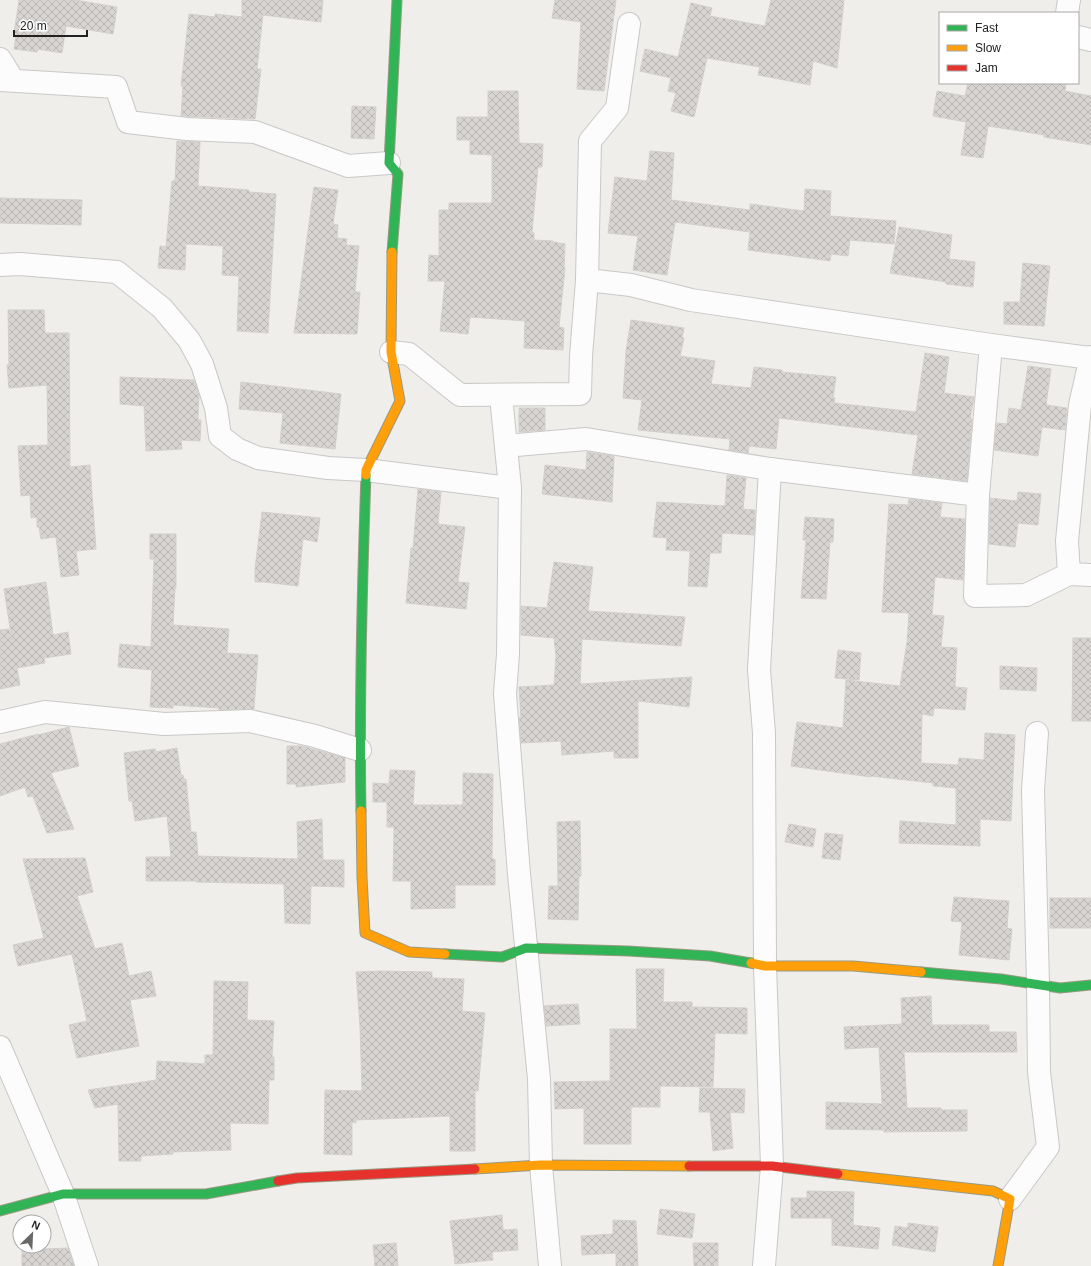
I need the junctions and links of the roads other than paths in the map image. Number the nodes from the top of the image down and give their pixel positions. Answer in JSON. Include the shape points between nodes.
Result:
{"nodes":[{"id":1,"x":396,"y":0,"type":"edge"},
{"id":2,"x":1069,"y":0,"type":"edge"},
{"id":3,"x":1067,"y":12,"type":"edge"},
{"id":4,"x":629,"y":24,"type":"dead end"},
{"id":5,"x":1079,"y":37,"type":"edge"},
{"id":6,"x":1091,"y":40,"type":"edge"},
{"id":7,"x":0,"y":59,"type":"edge"},
{"id":8,"x":7,"y":80,"type":"edge"},
{"id":9,"x":389,"y":163,"type":"junction"},
{"id":10,"x":0,"y":265,"type":"edge"},
{"id":11,"x":587,"y":280,"type":"junction"},
{"id":12,"x":991,"y":345,"type":"junction"},
{"id":13,"x":391,"y":352,"type":"junction"},
{"id":14,"x":1091,"y":358,"type":"edge"},
{"id":15,"x":501,"y":396,"type":"junction"},
{"id":16,"x":506,"y":446,"type":"junction"},
{"id":17,"x":770,"y":469,"type":"junction"},
{"id":18,"x":366,"y":470,"type":"junction"},
{"id":19,"x":510,"y":488,"type":"junction"},
{"id":20,"x":978,"y":495,"type":"junction"},
{"id":21,"x":1069,"y":574,"type":"junction"},
{"id":22,"x":1091,"y":575,"type":"edge"},
{"id":23,"x":0,"y":722,"type":"edge"},
{"id":24,"x":1036,"y":733,"type":"dead end"},
{"id":25,"x":360,"y":750,"type":"junction"},
{"id":26,"x":526,"y":948,"type":"junction"},
{"id":27,"x":765,"y":966,"type":"junction"},
{"id":28,"x":1038,"y":984,"type":"junction"},
{"id":29,"x":1091,"y":985,"type":"edge"},
{"id":30,"x":0,"y":1046,"type":"edge"},
{"id":31,"x":542,"y":1165,"type":"junction"},
{"id":32,"x":772,"y":1166,"type":"junction"},
{"id":33,"x":63,"y":1194,"type":"junction"},
{"id":34,"x":1010,"y":1199,"type":"junction"},
{"id":35,"x":0,"y":1211,"type":"edge"},
{"id":36,"x":87,"y":1266,"type":"edge"},
{"id":37,"x":550,"y":1266,"type":"edge"},
{"id":38,"x":764,"y":1266,"type":"edge"},
{"id":39,"x":998,"y":1266,"type":"edge"}],
"edges":[{"from":1,"to":9,"type":"street"},
{"from":2,"to":3,"type":"street"},
{"from":4,"to":11,"type":"street","via":[[617,108],[590,141]]},
{"from":5,"to":6,"type":"street"},
{"from":7,"to":8,"type":"street"},
{"from":8,"to":9,"type":"street","via":[[116,87],[128,122],[187,129],[255,132],[348,166]]},
{"from":9,"to":13,"type":"street","via":[[398,174],[392,244]]},
{"from":10,"to":18,"type":"street","via":[[20,264],[117,272],[162,308],[189,340],[202,364],[214,401],[220,436],[237,449],[258,458],[328,468]]},
{"from":11,"to":12,"type":"street","via":[[631,285],[691,300]]},
{"from":11,"to":15,"type":"street","via":[[580,394]]},
{"from":12,"to":14,"type":"street"},
{"from":12,"to":20,"type":"street"},
{"from":13,"to":15,"type":"street","via":[[409,354],[460,395]]},
{"from":13,"to":18,"type":"street","via":[[400,401]]},
{"from":14,"to":21,"type":"street","via":[[1080,412],[1067,541]]},
{"from":15,"to":16,"type":"street"},
{"from":16,"to":17,"type":"street","via":[[586,440]]},
{"from":16,"to":19,"type":"street"},
{"from":17,"to":20,"type":"street"},
{"from":17,"to":27,"type":"street","via":[[759,670],[764,733]]},
{"from":18,"to":19,"type":"street"},
{"from":18,"to":25,"type":"street"},
{"from":19,"to":26,"type":"street","via":[[508,654],[505,694]]},
{"from":20,"to":21,"type":"street","via":[[975,596],[1026,595]]},
{"from":21,"to":22,"type":"street"},
{"from":23,"to":25,"type":"street","via":[[45,712],[164,724],[250,722],[316,736]]},
{"from":24,"to":28,"type":"street","via":[[1033,790]]},
{"from":25,"to":26,"type":"street","via":[[365,933],[408,952],[502,957]]},
{"from":26,"to":27,"type":"street","via":[[710,956]]},
{"from":26,"to":31,"type":"street","via":[[539,1079]]},
{"from":27,"to":28,"type":"street","via":[[853,966],[1001,978]]},
{"from":27,"to":32,"type":"street"},
{"from":28,"to":29,"type":"street","via":[[1060,988]]},
{"from":28,"to":34,"type":"street","via":[[1039,1072],[1048,1147]]},
{"from":30,"to":33,"type":"street"},
{"from":31,"to":32,"type":"street"},
{"from":31,"to":33,"type":"street","via":[[297,1178],[206,1194]]},
{"from":31,"to":37,"type":"street"},
{"from":32,"to":34,"type":"street","via":[[993,1190]]},
{"from":32,"to":38,"type":"street"},
{"from":33,"to":35,"type":"street"},
{"from":33,"to":36,"type":"street"},
{"from":34,"to":39,"type":"street"}]}
